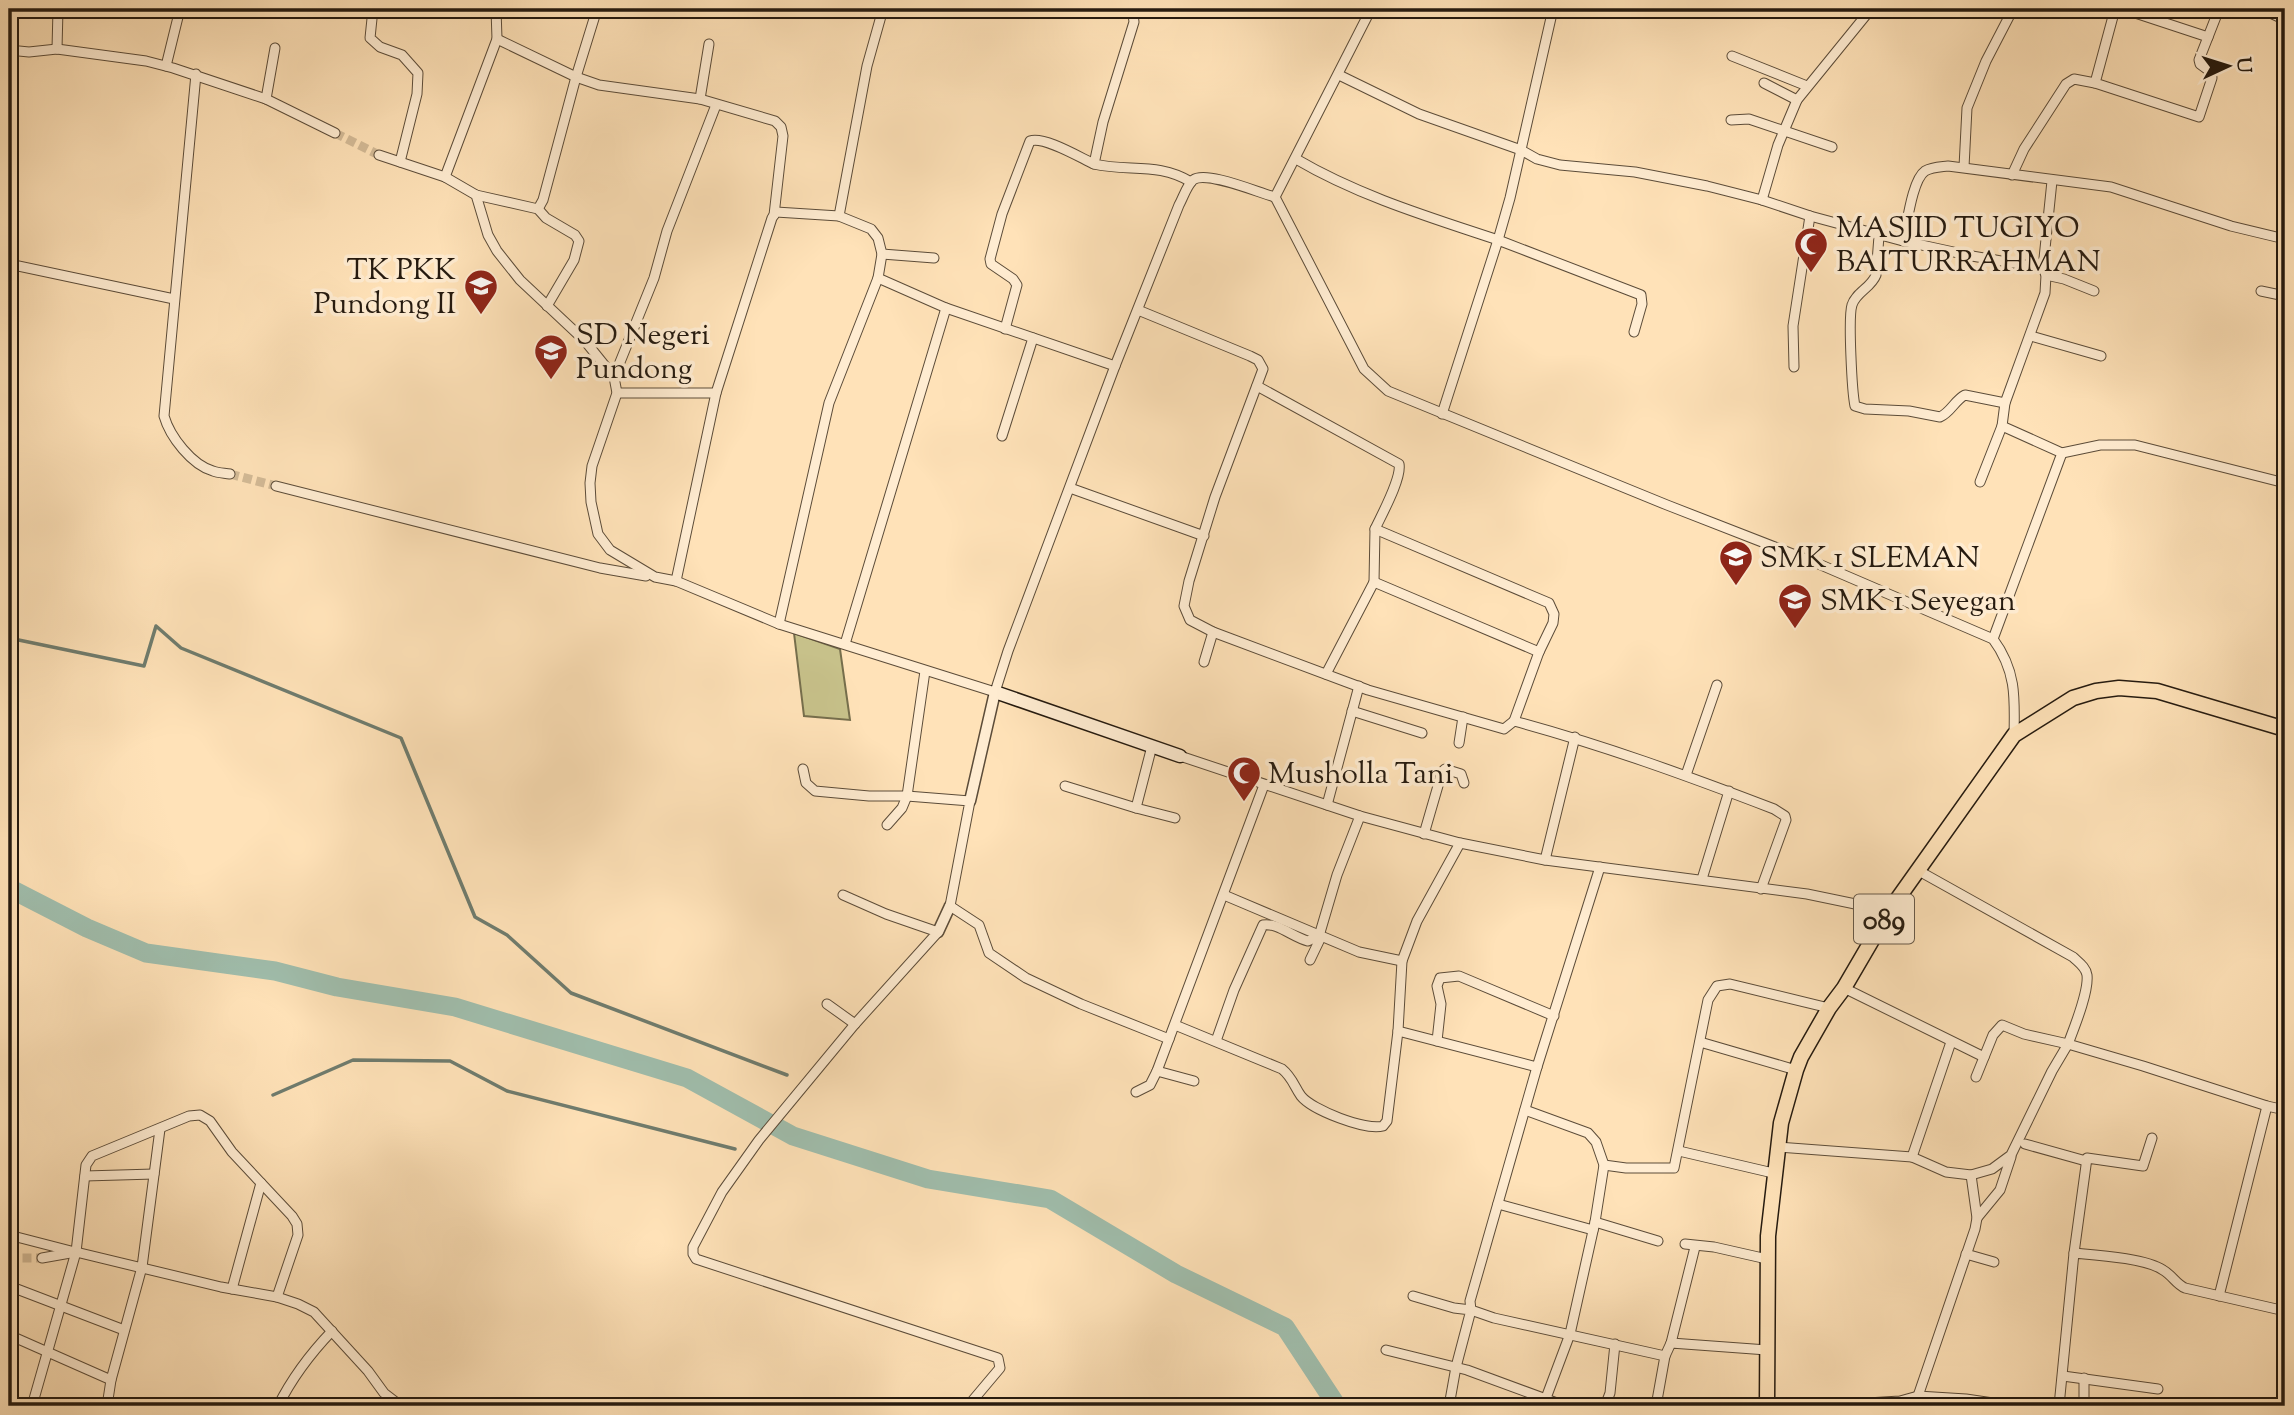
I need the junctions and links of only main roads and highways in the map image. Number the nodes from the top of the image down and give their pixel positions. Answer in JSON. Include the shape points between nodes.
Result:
{"nodes":[{"id":1,"x":995,"y":692,"type":"road end"},
{"id":2,"x":2285,"y":729,"type":"edge"},
{"id":3,"x":1180,"y":756,"type":"road end"},
{"id":4,"x":1767,"y":1406,"type":"edge"}],
"edges":[{"from":1,"to":3,"type":"main road"},
{"from":2,"to":4,"type":"main road","number":"089","via":[[2157,691],[2119,688],[2073,698],[2014,735],[1889,911],[1796,1070],[1773,1173]]}]}
